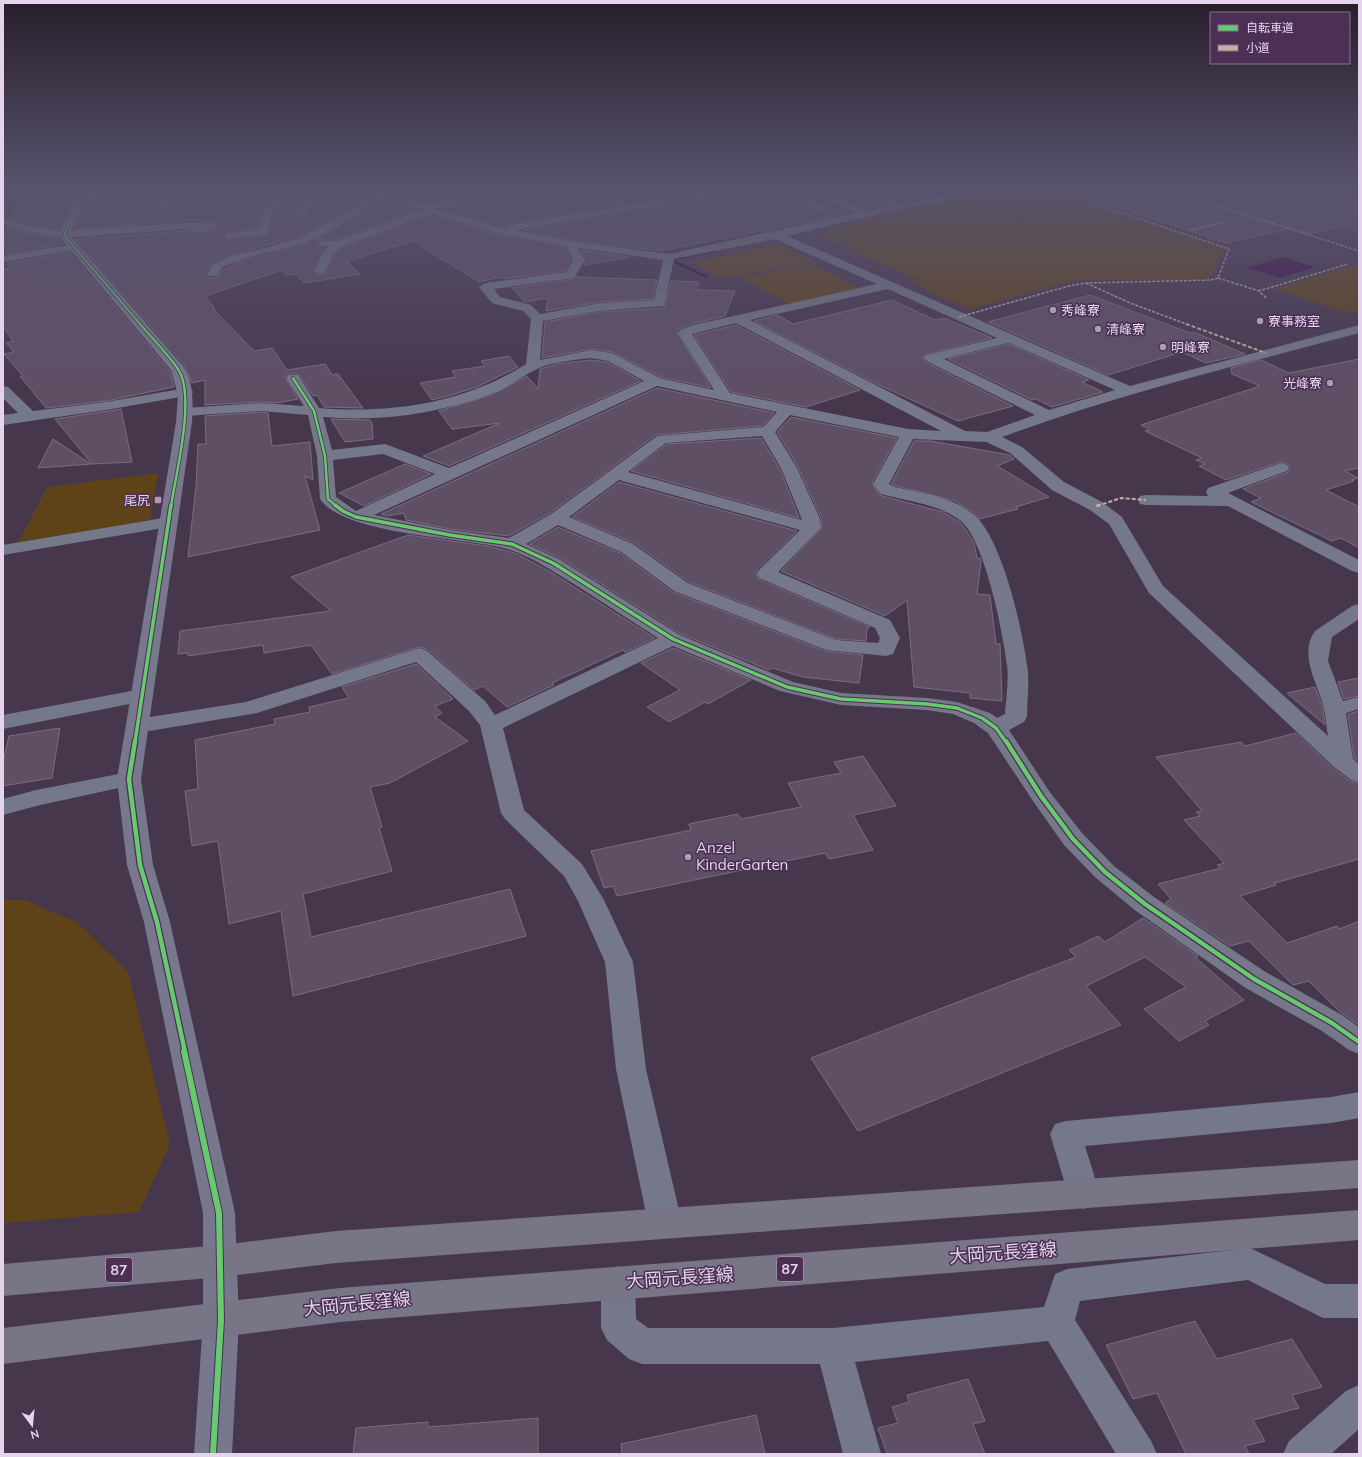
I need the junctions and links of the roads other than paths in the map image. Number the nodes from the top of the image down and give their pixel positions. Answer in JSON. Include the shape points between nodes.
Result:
{"nodes":[{"id":1,"x":31,"y":254,"type":"edge"},
{"id":2,"x":81,"y":254,"type":"edge"},
{"id":3,"x":251,"y":254,"type":"edge"},
{"id":4,"x":328,"y":254,"type":"edge"},
{"id":5,"x":575,"y":254,"type":"edge"},
{"id":6,"x":646,"y":254,"type":"edge"},
{"id":7,"x":684,"y":254,"type":"edge"},
{"id":8,"x":819,"y":254,"type":"edge"},
{"id":9,"x":669,"y":257,"type":"junction"},
{"id":10,"x":3,"y":266,"type":"edge"},
{"id":11,"x":321,"y":270,"type":"dead end"},
{"id":12,"x":214,"y":273,"type":"dead end"},
{"id":13,"x":888,"y":285,"type":"junction"},
{"id":14,"x":538,"y":318,"type":"junction"},
{"id":15,"x":738,"y":318,"type":"junction"},
{"id":16,"x":1359,"y":329,"type":"edge"},
{"id":17,"x":1008,"y":339,"type":"junction"},
{"id":18,"x":533,"y":366,"type":"junction"},
{"id":19,"x":293,"y":378,"type":"dead end"},
{"id":20,"x":655,"y":381,"type":"junction"},
{"id":21,"x":3,"y":390,"type":"edge"},
{"id":22,"x":1129,"y":391,"type":"junction"},
{"id":23,"x":725,"y":396,"type":"junction"},
{"id":24,"x":186,"y":402,"type":"junction"},
{"id":25,"x":787,"y":410,"type":"junction"},
{"id":26,"x":314,"y":411,"type":"junction"},
{"id":27,"x":1048,"y":415,"type":"junction"},
{"id":28,"x":30,"y":417,"type":"junction"},
{"id":29,"x":3,"y":420,"type":"edge"},
{"id":30,"x":767,"y":431,"type":"junction"},
{"id":31,"x":908,"y":434,"type":"junction"},
{"id":32,"x":965,"y":437,"type":"junction"},
{"id":33,"x":989,"y":437,"type":"junction"},
{"id":34,"x":325,"y":456,"type":"junction"},
{"id":35,"x":1281,"y":468,"type":"dead end"},
{"id":36,"x":449,"y":474,"type":"junction"},
{"id":37,"x":616,"y":474,"type":"junction"},
{"id":38,"x":1146,"y":500,"type":"dead end"},
{"id":39,"x":1232,"y":501,"type":"junction"},
{"id":40,"x":356,"y":517,"type":"junction"},
{"id":41,"x":557,"y":518,"type":"junction"},
{"id":42,"x":169,"y":522,"type":"junction"},
{"id":43,"x":812,"y":528,"type":"junction"},
{"id":44,"x":512,"y":544,"type":"junction"},
{"id":45,"x":3,"y":550,"type":"edge"},
{"id":46,"x":1359,"y":567,"type":"edge"},
{"id":47,"x":1359,"y":610,"type":"edge"},
{"id":48,"x":673,"y":639,"type":"junction"},
{"id":49,"x":142,"y":695,"type":"junction"},
{"id":50,"x":1359,"y":704,"type":"edge"},
{"id":51,"x":1335,"y":709,"type":"junction"},
{"id":52,"x":3,"y":722,"type":"edge"},
{"id":53,"x":491,"y":725,"type":"junction"},
{"id":54,"x":137,"y":726,"type":"junction"},
{"id":55,"x":996,"y":728,"type":"junction"},
{"id":56,"x":1342,"y":762,"type":"junction"},
{"id":57,"x":1359,"y":775,"type":"edge"},
{"id":58,"x":129,"y":779,"type":"junction"},
{"id":59,"x":3,"y":807,"type":"edge"},
{"id":60,"x":1359,"y":1042,"type":"edge"},
{"id":61,"x":1359,"y":1105,"type":"edge"},
{"id":62,"x":1359,"y":1174,"type":"edge"},
{"id":63,"x":1084,"y":1194,"type":"junction"},
{"id":64,"x":665,"y":1223,"type":"junction"},
{"id":65,"x":1359,"y":1225,"type":"edge"},
{"id":66,"x":221,"y":1261,"type":"junction"},
{"id":67,"x":10,"y":1280,"type":"edge"},
{"id":68,"x":618,"y":1283,"type":"junction"},
{"id":69,"x":1359,"y":1301,"type":"edge"},
{"id":70,"x":221,"y":1320,"type":"junction"},
{"id":71,"x":1057,"y":1323,"type":"junction"},
{"id":72,"x":11,"y":1345,"type":"edge"},
{"id":73,"x":833,"y":1346,"type":"junction"},
{"id":74,"x":1359,"y":1404,"type":"edge"},
{"id":75,"x":213,"y":1454,"type":"edge"},
{"id":76,"x":862,"y":1454,"type":"edge"},
{"id":77,"x":1138,"y":1454,"type":"edge"},
{"id":78,"x":1302,"y":1454,"type":"edge"}],
"edges":[{"from":1,"to":10,"type":"street"},
{"from":2,"to":24,"type":"street","via":[[178,369],[184,382]]},
{"from":3,"to":12,"type":"street","via":[[234,258],[215,268]]},
{"from":4,"to":11,"type":"street"},
{"from":5,"to":14,"type":"street","via":[[579,260],[570,275],[485,287],[496,300],[527,308]]},
{"from":6,"to":9,"type":"street"},
{"from":7,"to":9,"type":"street"},
{"from":8,"to":13,"type":"street"},
{"from":9,"to":14,"type":"street","via":[[660,303],[600,307]]},
{"from":13,"to":15,"type":"street"},
{"from":13,"to":17,"type":"street"},
{"from":14,"to":18,"type":"street"},
{"from":15,"to":23,"type":"street","via":[[685,333]]},
{"from":15,"to":32,"type":"street"},
{"from":16,"to":22,"type":"street"},
{"from":17,"to":22,"type":"street"},
{"from":17,"to":27,"type":"street","via":[[931,358]]},
{"from":18,"to":20,"type":"street","via":[[574,356],[601,354],[627,364]]},
{"from":18,"to":26,"type":"street","via":[[513,379],[486,391],[428,407],[392,413],[354,415]]},
{"from":19,"to":26,"type":"street"},
{"from":20,"to":23,"type":"street"},
{"from":20,"to":36,"type":"street"},
{"from":21,"to":28,"type":"street"},
{"from":22,"to":27,"type":"street"},
{"from":23,"to":25,"type":"street"},
{"from":24,"to":26,"type":"street"},
{"from":24,"to":28,"type":"street","via":[[106,406]]},
{"from":24,"to":42,"type":"street"},
{"from":25,"to":30,"type":"street"},
{"from":25,"to":31,"type":"street"},
{"from":26,"to":34,"type":"street"},
{"from":27,"to":33,"type":"street"},
{"from":28,"to":29,"type":"street"},
{"from":30,"to":37,"type":"street","via":[[662,439]]},
{"from":30,"to":43,"type":"street","via":[[789,468],[811,519]]},
{"from":31,"to":32,"type":"street"},
{"from":31,"to":55,"type":"street","via":[[881,484],[886,490],[956,510],[969,518],[982,535],[998,578],[1017,667],[1016,718]]},
{"from":32,"to":33,"type":"street"},
{"from":33,"to":56,"type":"street","via":[[1016,450],[1058,486],[1096,506],[1116,521],[1156,589]]},
{"from":34,"to":36,"type":"street","via":[[385,449]]},
{"from":34,"to":40,"type":"street","via":[[328,499]]},
{"from":35,"to":39,"type":"street","via":[[1214,492]]},
{"from":36,"to":40,"type":"street"},
{"from":37,"to":41,"type":"street"},
{"from":37,"to":43,"type":"street"},
{"from":38,"to":39,"type":"street"},
{"from":39,"to":46,"type":"street"},
{"from":40,"to":44,"type":"street"},
{"from":41,"to":43,"type":"street","via":[[627,548],[682,587],[833,646],[886,650],[890,638],[883,624],[766,574]]},
{"from":41,"to":44,"type":"street"},
{"from":42,"to":45,"type":"street"},
{"from":42,"to":49,"type":"street"},
{"from":44,"to":48,"type":"street","via":[[554,563]]},
{"from":47,"to":51,"type":"street","via":[[1322,635],[1318,661]]},
{"from":48,"to":53,"type":"street"},
{"from":48,"to":55,"type":"street","via":[[787,687],[841,699],[957,708],[982,718]]},
{"from":49,"to":52,"type":"street"},
{"from":49,"to":54,"type":"street"},
{"from":50,"to":51,"type":"street"},
{"from":51,"to":56,"type":"street"},
{"from":53,"to":54,"type":"street","via":[[477,706],[418,654],[249,708]]},
{"from":53,"to":64,"type":"street","via":[[513,813],[573,870],[591,900],[619,962],[631,1069]]},
{"from":54,"to":58,"type":"street"},
{"from":55,"to":60,"type":"street","via":[[1073,839],[1105,872],[1145,904],[1235,967],[1332,1023]]},
{"from":56,"to":57,"type":"street"},
{"from":58,"to":59,"type":"street"},
{"from":58,"to":66,"type":"street","via":[[140,865],[157,922],[219,1213]]},
{"from":61,"to":63,"type":"street","via":[[1324,1111],[1066,1134]]},
{"from":62,"to":63,"type":"main road","number":"87"},
{"from":63,"to":64,"type":"main road","number":"87"},
{"from":64,"to":66,"type":"main road","number":"87","via":[[336,1247]]},
{"from":65,"to":68,"type":"main road","name":"大岡元長窪線","number":"87"},
{"from":66,"to":67,"type":"main road","number":"87"},
{"from":66,"to":70,"type":"street"},
{"from":68,"to":70,"type":"main road","name":"大岡元長窪線","number":"87","via":[[340,1305]]},
{"from":68,"to":73,"type":"street","via":[[619,1328],[642,1346]]},
{"from":69,"to":71,"type":"street","via":[[1323,1301],[1250,1264],[1066,1286]]},
{"from":70,"to":72,"type":"main road","name":"大岡元長窪線","number":"87"},
{"from":70,"to":75,"type":"street"},
{"from":71,"to":73,"type":"street"},
{"from":71,"to":77,"type":"street"},
{"from":73,"to":76,"type":"street"},
{"from":74,"to":78,"type":"street"}]}
